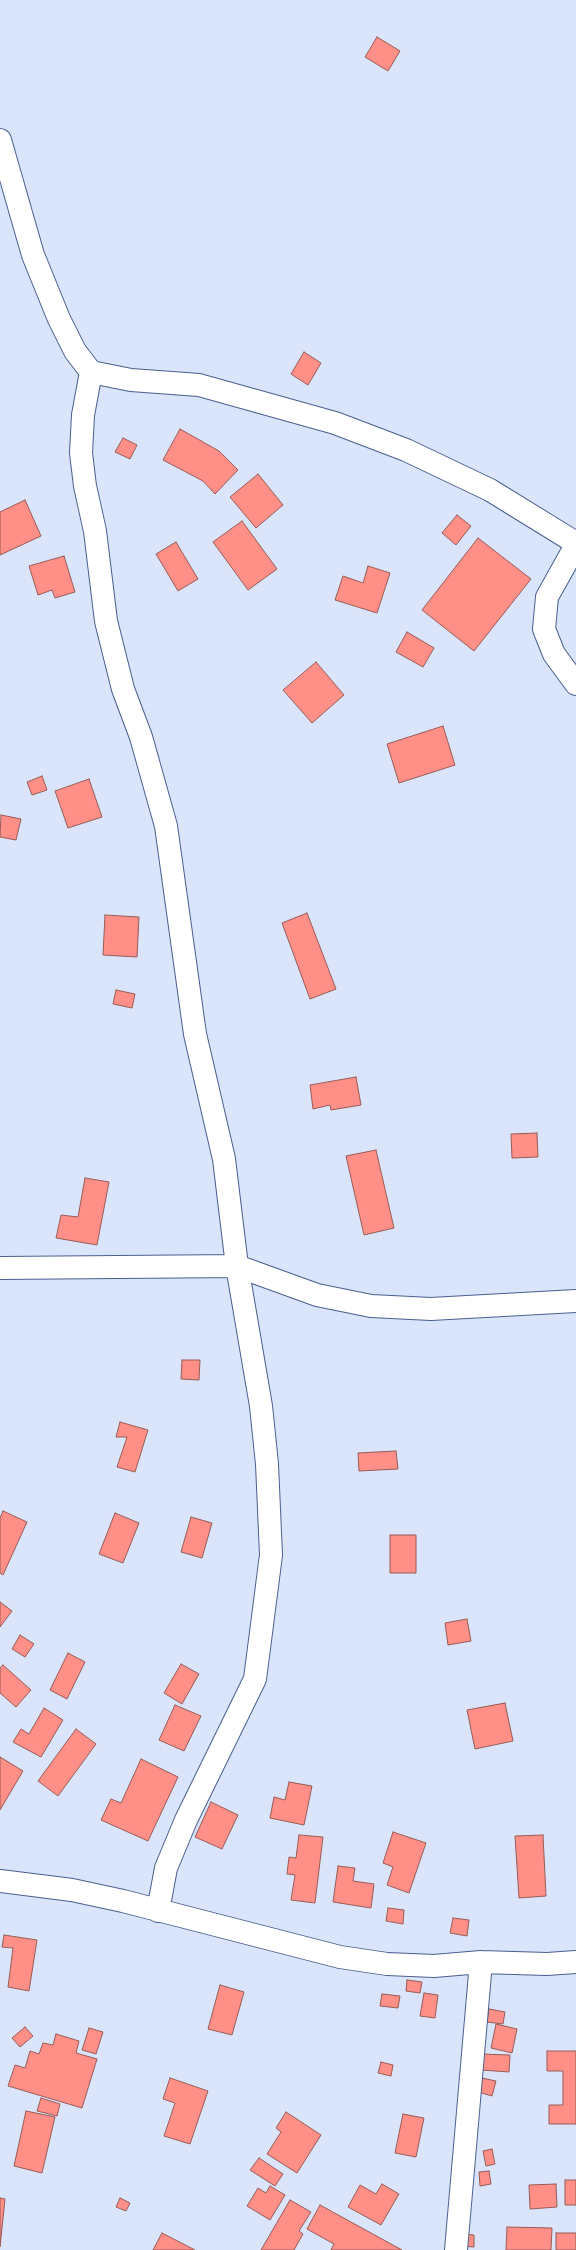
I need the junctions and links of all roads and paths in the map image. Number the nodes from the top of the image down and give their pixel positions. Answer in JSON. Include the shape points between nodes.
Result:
{"nodes":[{"id":1,"x":0,"y":140,"type":"edge"},
{"id":2,"x":91,"y":372,"type":"junction"},
{"id":3,"x":576,"y":544,"type":"edge"},
{"id":4,"x":576,"y":684,"type":"edge"},
{"id":5,"x":238,"y":1266,"type":"junction"},
{"id":6,"x":0,"y":1268,"type":"edge"},
{"id":7,"x":576,"y":1301,"type":"edge"},
{"id":8,"x":0,"y":1881,"type":"edge"},
{"id":9,"x":158,"y":1911,"type":"junction"},
{"id":10,"x":481,"y":1962,"type":"junction"},
{"id":11,"x":576,"y":1962,"type":"edge"},
{"id":12,"x":456,"y":2250,"type":"edge"}],
"edges":[{"from":1,"to":2,"type":"street","via":[[33,255],[59,320],[75,351]]},
{"from":2,"to":3,"type":"street","via":[[131,380],[199,385],[336,423],[406,450],[490,490],[530,512]]},
{"from":2,"to":5,"type":"street","via":[[83,416],[81,453],[106,621],[123,688],[141,737],[166,826],[195,1034],[224,1159]]},
{"from":3,"to":4,"type":"street","via":[[547,597],[544,629],[554,654]]},
{"from":5,"to":6,"type":"street"},
{"from":5,"to":7,"type":"street","via":[[318,1295],[371,1306],[431,1309]]},
{"from":5,"to":9,"type":"street","via":[[261,1406],[267,1464],[271,1555],[264,1618],[254,1679],[174,1847],[166,1868]]},
{"from":8,"to":9,"type":"street","via":[[72,1890]]},
{"from":9,"to":10,"type":"street","via":[[340,1958],[434,1966]]},
{"from":10,"to":11,"type":"street"},
{"from":10,"to":12,"type":"street"}]}
